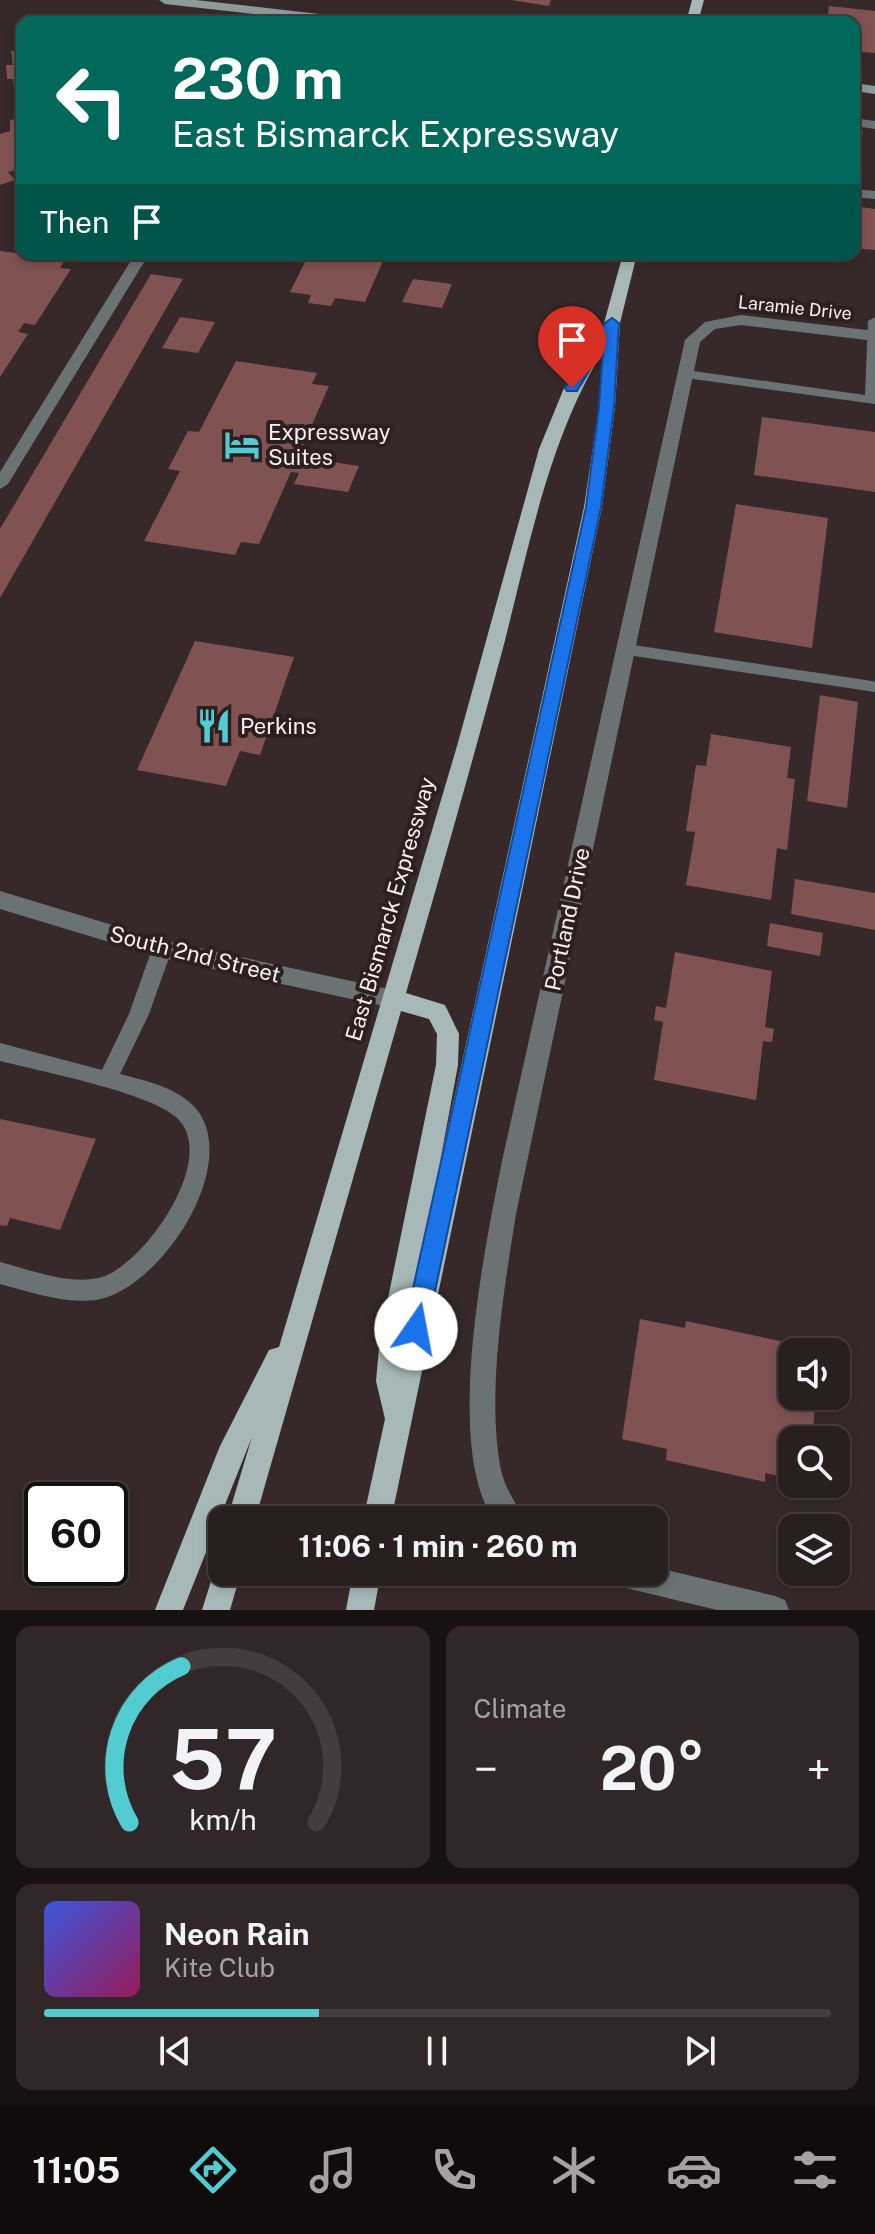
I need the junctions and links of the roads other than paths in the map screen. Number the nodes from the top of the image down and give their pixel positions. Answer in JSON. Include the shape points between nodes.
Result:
{"nodes":[{"id":1,"x":165,"y":0,"type":"edge"},
{"id":2,"x":302,"y":16,"type":"edge"},
{"id":3,"x":138,"y":260,"type":"edge"},
{"id":4,"x":628,"y":260,"type":"edge"},
{"id":5,"x":875,"y":321,"type":"edge"},
{"id":6,"x":612,"y":323,"type":"junction"},
{"id":7,"x":710,"y":325,"type":"joint"},
{"id":8,"x":875,"y":336,"type":"edge"},
{"id":9,"x":686,"y":374,"type":"junction"},
{"id":10,"x":0,"y":484,"type":"edge"},
{"id":11,"x":627,"y":650,"type":"junction"},
{"id":12,"x":872,"y":687,"type":"dead end"},
{"id":13,"x":0,"y":900,"type":"edge"},
{"id":14,"x":162,"y":949,"type":"junction"},
{"id":15,"x":393,"y":999,"type":"junction"},
{"id":16,"x":0,"y":1052,"type":"edge"},
{"id":17,"x":107,"y":1080,"type":"junction"},
{"id":18,"x":0,"y":1273,"type":"edge"},
{"id":19,"x":298,"y":1320,"type":"junction"},
{"id":20,"x":396,"y":1422,"type":"junction"},
{"id":21,"x":245,"y":1506,"type":"edge"},
{"id":22,"x":380,"y":1506,"type":"edge"},
{"id":23,"x":498,"y":1506,"type":"edge"},
{"id":24,"x":668,"y":1584,"type":"edge"},
{"id":25,"x":223,"y":1586,"type":"edge"},
{"id":26,"x":364,"y":1586,"type":"edge"},
{"id":27,"x":169,"y":1610,"type":"edge"},
{"id":28,"x":216,"y":1610,"type":"edge"},
{"id":29,"x":360,"y":1610,"type":"edge"},
{"id":30,"x":775,"y":1610,"type":"edge"}],
"edges":[{"from":1,"to":2,"type":"street"},
{"from":3,"to":10,"type":"lane"},
{"from":4,"to":6,"type":"main road","name":"East Bismarck Expressway"},
{"from":5,"to":8,"type":"lane"},
{"from":6,"to":15,"type":"main road","name":"East Bismarck Expressway","via":[[572,388],[547,449]]},
{"from":6,"to":20,"type":"main road","name":"East Bismarck Expressway","via":[[593,507]]},
{"from":7,"to":8,"type":"street","name":"Laramie Drive","via":[[741,320]]},
{"from":7,"to":9,"type":"street","name":"Portland Drive","via":[[693,340]]},
{"from":8,"to":9,"type":"lane","via":[[872,400]]},
{"from":9,"to":11,"type":"street","name":"Portland Drive"},
{"from":11,"to":12,"type":"lane"},
{"from":11,"to":23,"type":"street","name":"Portland Drive","via":[[497,1262],[485,1425]]},
{"from":13,"to":14,"type":"street","name":"South 2nd Street"},
{"from":14,"to":15,"type":"street","name":"South 2nd Street"},
{"from":14,"to":17,"type":"lane"},
{"from":15,"to":19,"type":"main road","name":"East Bismarck Expressway"},
{"from":15,"to":20,"type":"main road","via":[[437,1012],[448,1034],[447,1065],[393,1337],[389,1381]]},
{"from":16,"to":17,"type":"lane"},
{"from":17,"to":18,"type":"lane","via":[[167,1099],[195,1124],[198,1165],[182,1210],[150,1258],[106,1286],[82,1290]]},
{"from":19,"to":21,"type":"main road","name":"East Bismarck Expressway"},
{"from":19,"to":27,"type":"main road","via":[[229,1455]]},
{"from":20,"to":22,"type":"main road","name":"East Bismarck Expressway"},
{"from":24,"to":30,"type":"street"},
{"from":25,"to":28,"type":"main road"},
{"from":26,"to":29,"type":"main road"}]}
